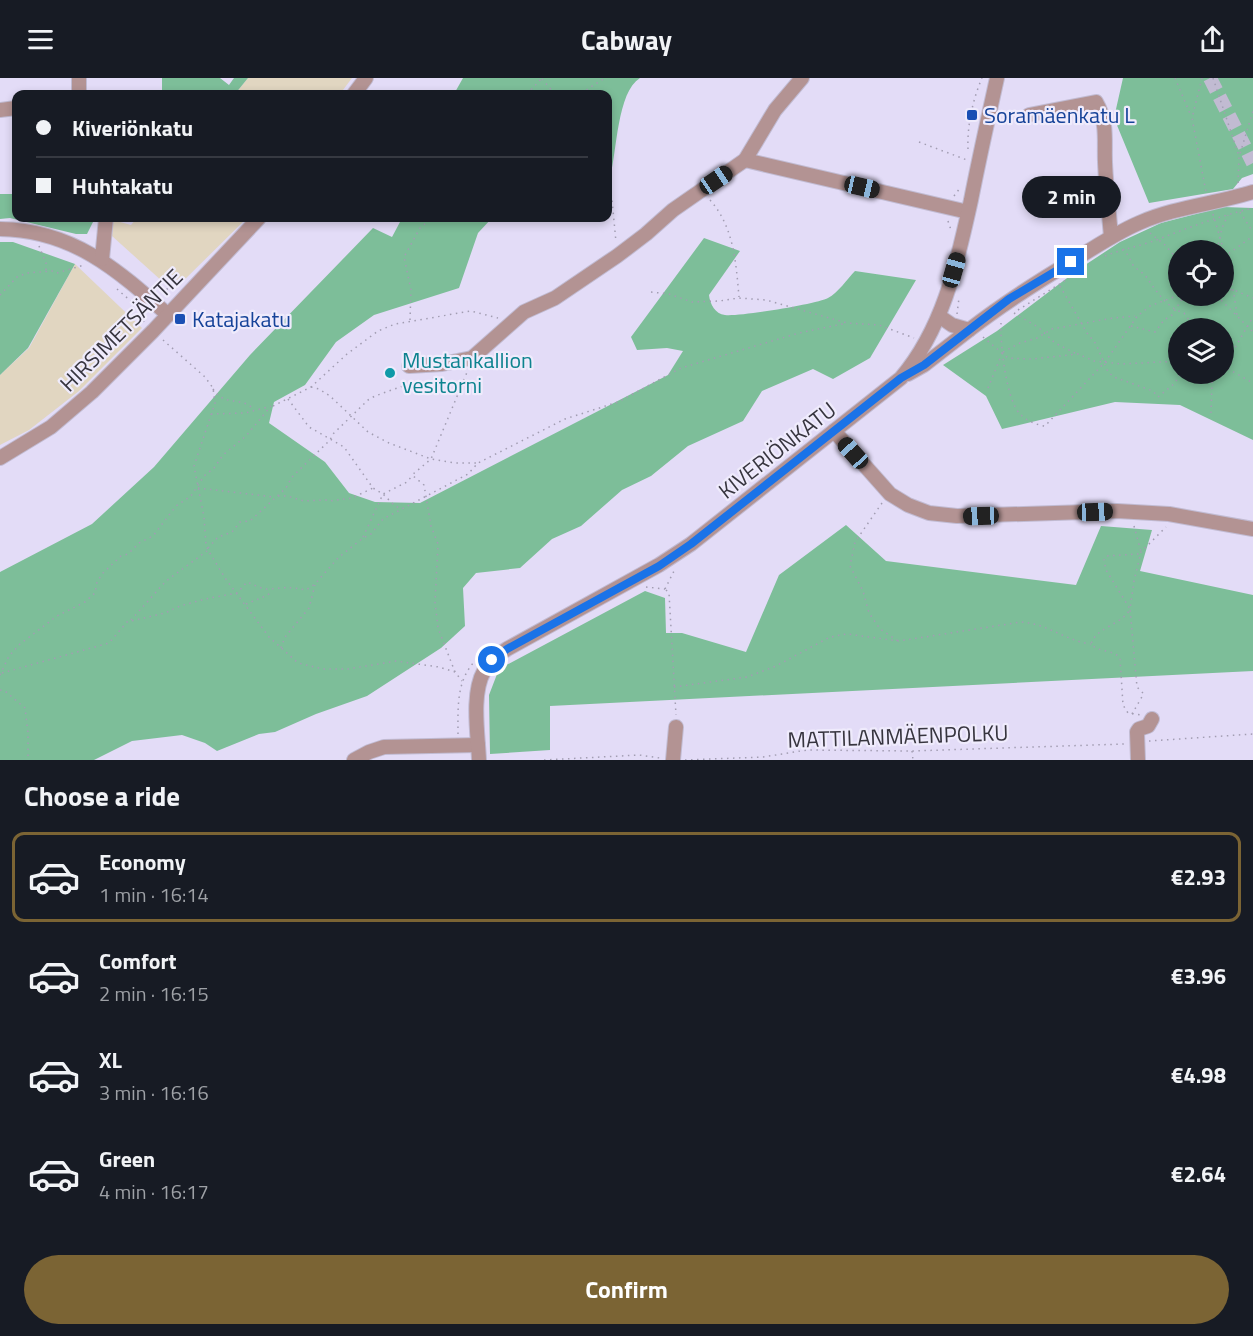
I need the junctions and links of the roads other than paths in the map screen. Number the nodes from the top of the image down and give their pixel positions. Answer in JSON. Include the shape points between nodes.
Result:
{"nodes":[{"id":1,"x":802,"y":78,"type":"edge"},
{"id":2,"x":997,"y":78,"type":"edge"},
{"id":3,"x":1029,"y":115,"type":"dead end"},
{"id":4,"x":745,"y":160,"type":"junction"},
{"id":5,"x":1253,"y":192,"type":"edge"},
{"id":6,"x":968,"y":212,"type":"junction"},
{"id":7,"x":106,"y":222,"type":"edge"},
{"id":8,"x":255,"y":222,"type":"edge"},
{"id":9,"x":0,"y":230,"type":"edge"},
{"id":10,"x":1112,"y":237,"type":"junction"},
{"id":11,"x":102,"y":259,"type":"junction"},
{"id":12,"x":168,"y":315,"type":"junction"},
{"id":13,"x":939,"y":316,"type":"junction"},
{"id":14,"x":972,"y":331,"type":"junction"},
{"id":15,"x":409,"y":366,"type":"road end"},
{"id":16,"x":901,"y":378,"type":"junction"},
{"id":17,"x":834,"y":431,"type":"junction"},
{"id":18,"x":0,"y":458,"type":"edge"},
{"id":19,"x":1253,"y":529,"type":"edge"},
{"id":20,"x":1152,"y":719,"type":"road end"},
{"id":21,"x":676,"y":727,"type":"road end"},
{"id":22,"x":478,"y":745,"type":"junction"},
{"id":23,"x":354,"y":760,"type":"edge"},
{"id":24,"x":479,"y":760,"type":"edge"},
{"id":25,"x":673,"y":760,"type":"edge"},
{"id":26,"x":1138,"y":760,"type":"edge"}],
"edges":[{"from":1,"to":4,"type":"street","via":[[775,110]]},
{"from":2,"to":6,"type":"street","name":"KIVERIÖNKATU"},
{"from":3,"to":10,"type":"street","via":[[1096,102],[1105,126]]},
{"from":4,"to":6,"type":"street"},
{"from":4,"to":15,"type":"street","via":[[555,298],[524,312],[472,358]]},
{"from":5,"to":10,"type":"street","via":[[1238,204],[1209,202],[1155,217]]},
{"from":6,"to":13,"type":"street","name":"KIVERIÖNKATU"},
{"from":7,"to":11,"type":"street"},
{"from":8,"to":12,"type":"street","name":"HIRSIMETSÄNTIE"},
{"from":9,"to":11,"type":"street","via":[[74,245]]},
{"from":10,"to":14,"type":"street","via":[[1009,299]]},
{"from":11,"to":12,"type":"street"},
{"from":12,"to":18,"type":"street","name":"HIRSIMETSÄNTIE","via":[[92,392],[51,427]]},
{"from":13,"to":14,"type":"street"},
{"from":13,"to":16,"type":"street","name":"KIVERIÖNKATU"},
{"from":14,"to":16,"type":"street"},
{"from":16,"to":17,"type":"street","name":"KIVERIÖNKATU"},
{"from":17,"to":19,"type":"street","via":[[890,494],[929,513],[957,516],[1131,512],[1169,514]]},
{"from":17,"to":22,"type":"street","name":"KIVERIÖNKATU","via":[[659,566],[492,660],[478,688]]},
{"from":20,"to":26,"type":"street","via":[[1148,726],[1138,729]]},
{"from":21,"to":25,"type":"street"},
{"from":22,"to":23,"type":"street","via":[[384,747]]},
{"from":22,"to":24,"type":"street","name":"KIVERIÖNKATU"}]}
